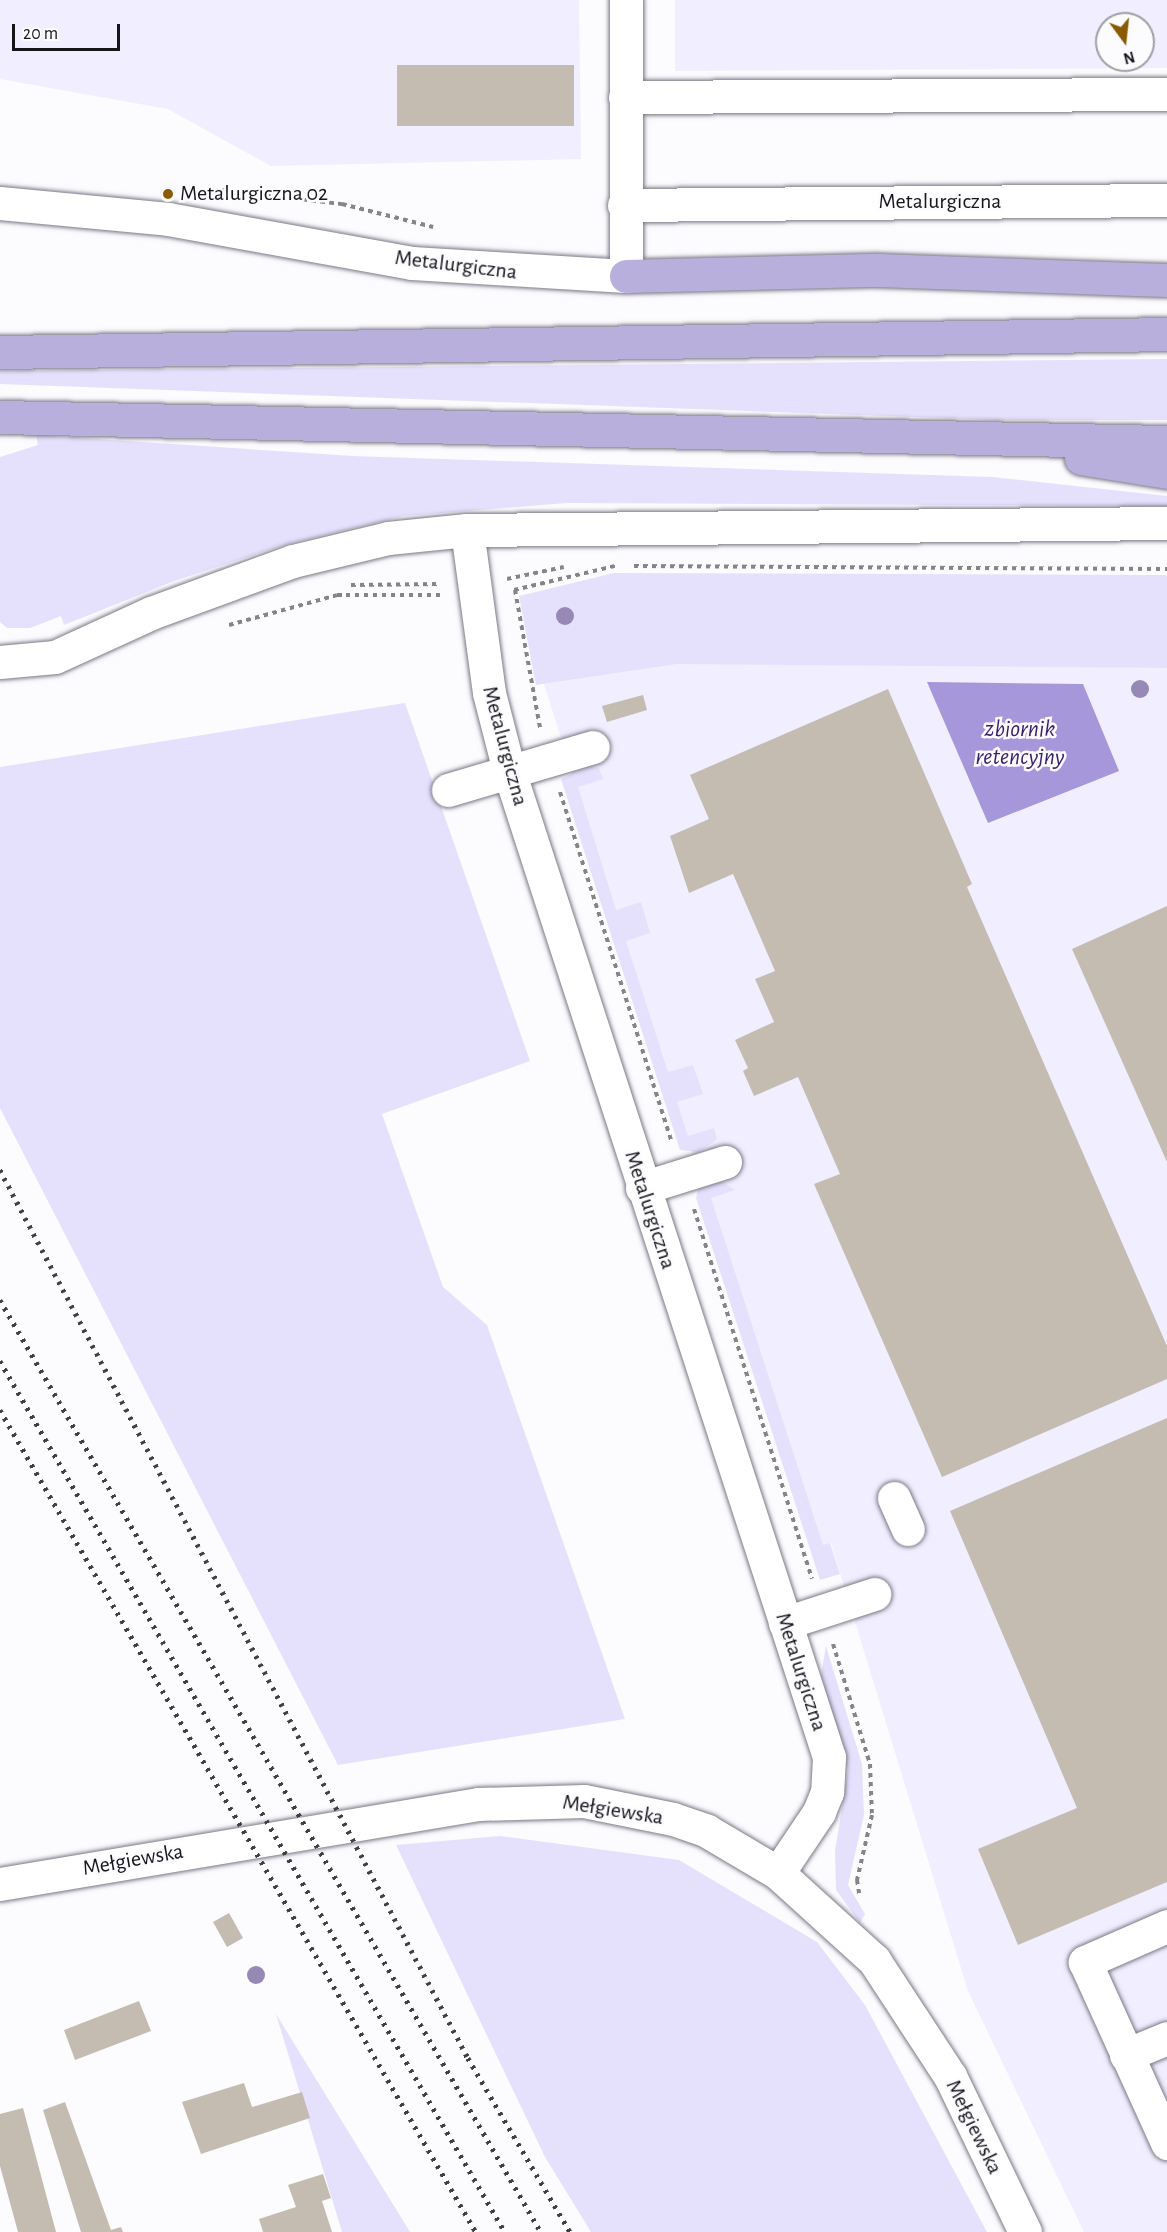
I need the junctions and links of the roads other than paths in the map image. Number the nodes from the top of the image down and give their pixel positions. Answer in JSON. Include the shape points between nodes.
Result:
{"nodes":[{"id":1,"x":626,"y":0,"type":"edge"},
{"id":2,"x":1167,"y":94,"type":"edge"},
{"id":3,"x":625,"y":97,"type":"junction"},
{"id":4,"x":1167,"y":200,"type":"edge"},
{"id":5,"x":0,"y":203,"type":"edge"},
{"id":6,"x":624,"y":204,"type":"junction"},
{"id":7,"x":626,"y":276,"type":"junction"},
{"id":8,"x":1167,"y":280,"type":"edge"},
{"id":9,"x":1167,"y":334,"type":"edge"},
{"id":10,"x":0,"y":352,"type":"edge"},
{"id":11,"x":0,"y":417,"type":"edge"},
{"id":12,"x":970,"y":439,"type":"junction"},
{"id":13,"x":1167,"y":442,"type":"edge"},
{"id":14,"x":1167,"y":472,"type":"edge"},
{"id":15,"x":1167,"y":523,"type":"edge"},
{"id":16,"x":467,"y":530,"type":"junction"},
{"id":17,"x":0,"y":662,"type":"edge"},
{"id":18,"x":593,"y":747,"type":"dead end"},
{"id":19,"x":509,"y":771,"type":"junction"},
{"id":20,"x":448,"y":790,"type":"dead end"},
{"id":21,"x":725,"y":1161,"type":"dead end"},
{"id":22,"x":642,"y":1188,"type":"junction"},
{"id":23,"x":894,"y":1498,"type":"dead end"},
{"id":24,"x":908,"y":1529,"type":"dead end"},
{"id":25,"x":874,"y":1594,"type":"dead end"},
{"id":26,"x":785,"y":1623,"type":"junction"},
{"id":27,"x":778,"y":1873,"type":"junction"},
{"id":28,"x":0,"y":1884,"type":"edge"},
{"id":29,"x":1167,"y":1926,"type":"edge"},
{"id":30,"x":1167,"y":2038,"type":"edge"},
{"id":31,"x":1126,"y":2055,"type":"junction"},
{"id":32,"x":1167,"y":2142,"type":"edge"},
{"id":33,"x":1025,"y":2232,"type":"edge"}],
"edges":[{"from":1,"to":3,"type":"street"},
{"from":2,"to":3,"type":"street"},
{"from":3,"to":6,"type":"street"},
{"from":4,"to":6,"type":"street","name":"Metalurgiczna"},
{"from":5,"to":7,"type":"street","name":"Metalurgiczna","via":[[168,219],[412,262]]},
{"from":6,"to":7,"type":"street"},
{"from":7,"to":8,"type":"main road","via":[[878,270]]},
{"from":9,"to":10,"type":"main road"},
{"from":11,"to":12,"type":"main road"},
{"from":12,"to":13,"type":"main road"},
{"from":12,"to":14,"type":"main road"},
{"from":15,"to":16,"type":"street"},
{"from":16,"to":17,"type":"street","via":[[388,538],[293,561],[151,613],[55,657]]},
{"from":16,"to":19,"type":"street","name":"Metalurgiczna","via":[[473,592]]},
{"from":18,"to":19,"type":"street"},
{"from":19,"to":20,"type":"street"},
{"from":19,"to":22,"type":"street","name":"Metalurgiczna"},
{"from":21,"to":22,"type":"street"},
{"from":22,"to":26,"type":"street","name":"Metalurgiczna"},
{"from":23,"to":24,"type":"street"},
{"from":25,"to":26,"type":"street"},
{"from":26,"to":27,"type":"street","name":"Metalurgiczna","via":[[829,1757],[830,1775],[819,1812]]},
{"from":27,"to":28,"type":"street","name":"Mełgiewska","via":[[707,1831],[644,1810],[584,1801],[520,1800]]},
{"from":27,"to":33,"type":"street","name":"Mełgiewska","via":[[852,1936],[913,2014]]},
{"from":29,"to":31,"type":"street","via":[[1085,1962]]},
{"from":30,"to":31,"type":"street"},
{"from":31,"to":32,"type":"street"}]}
